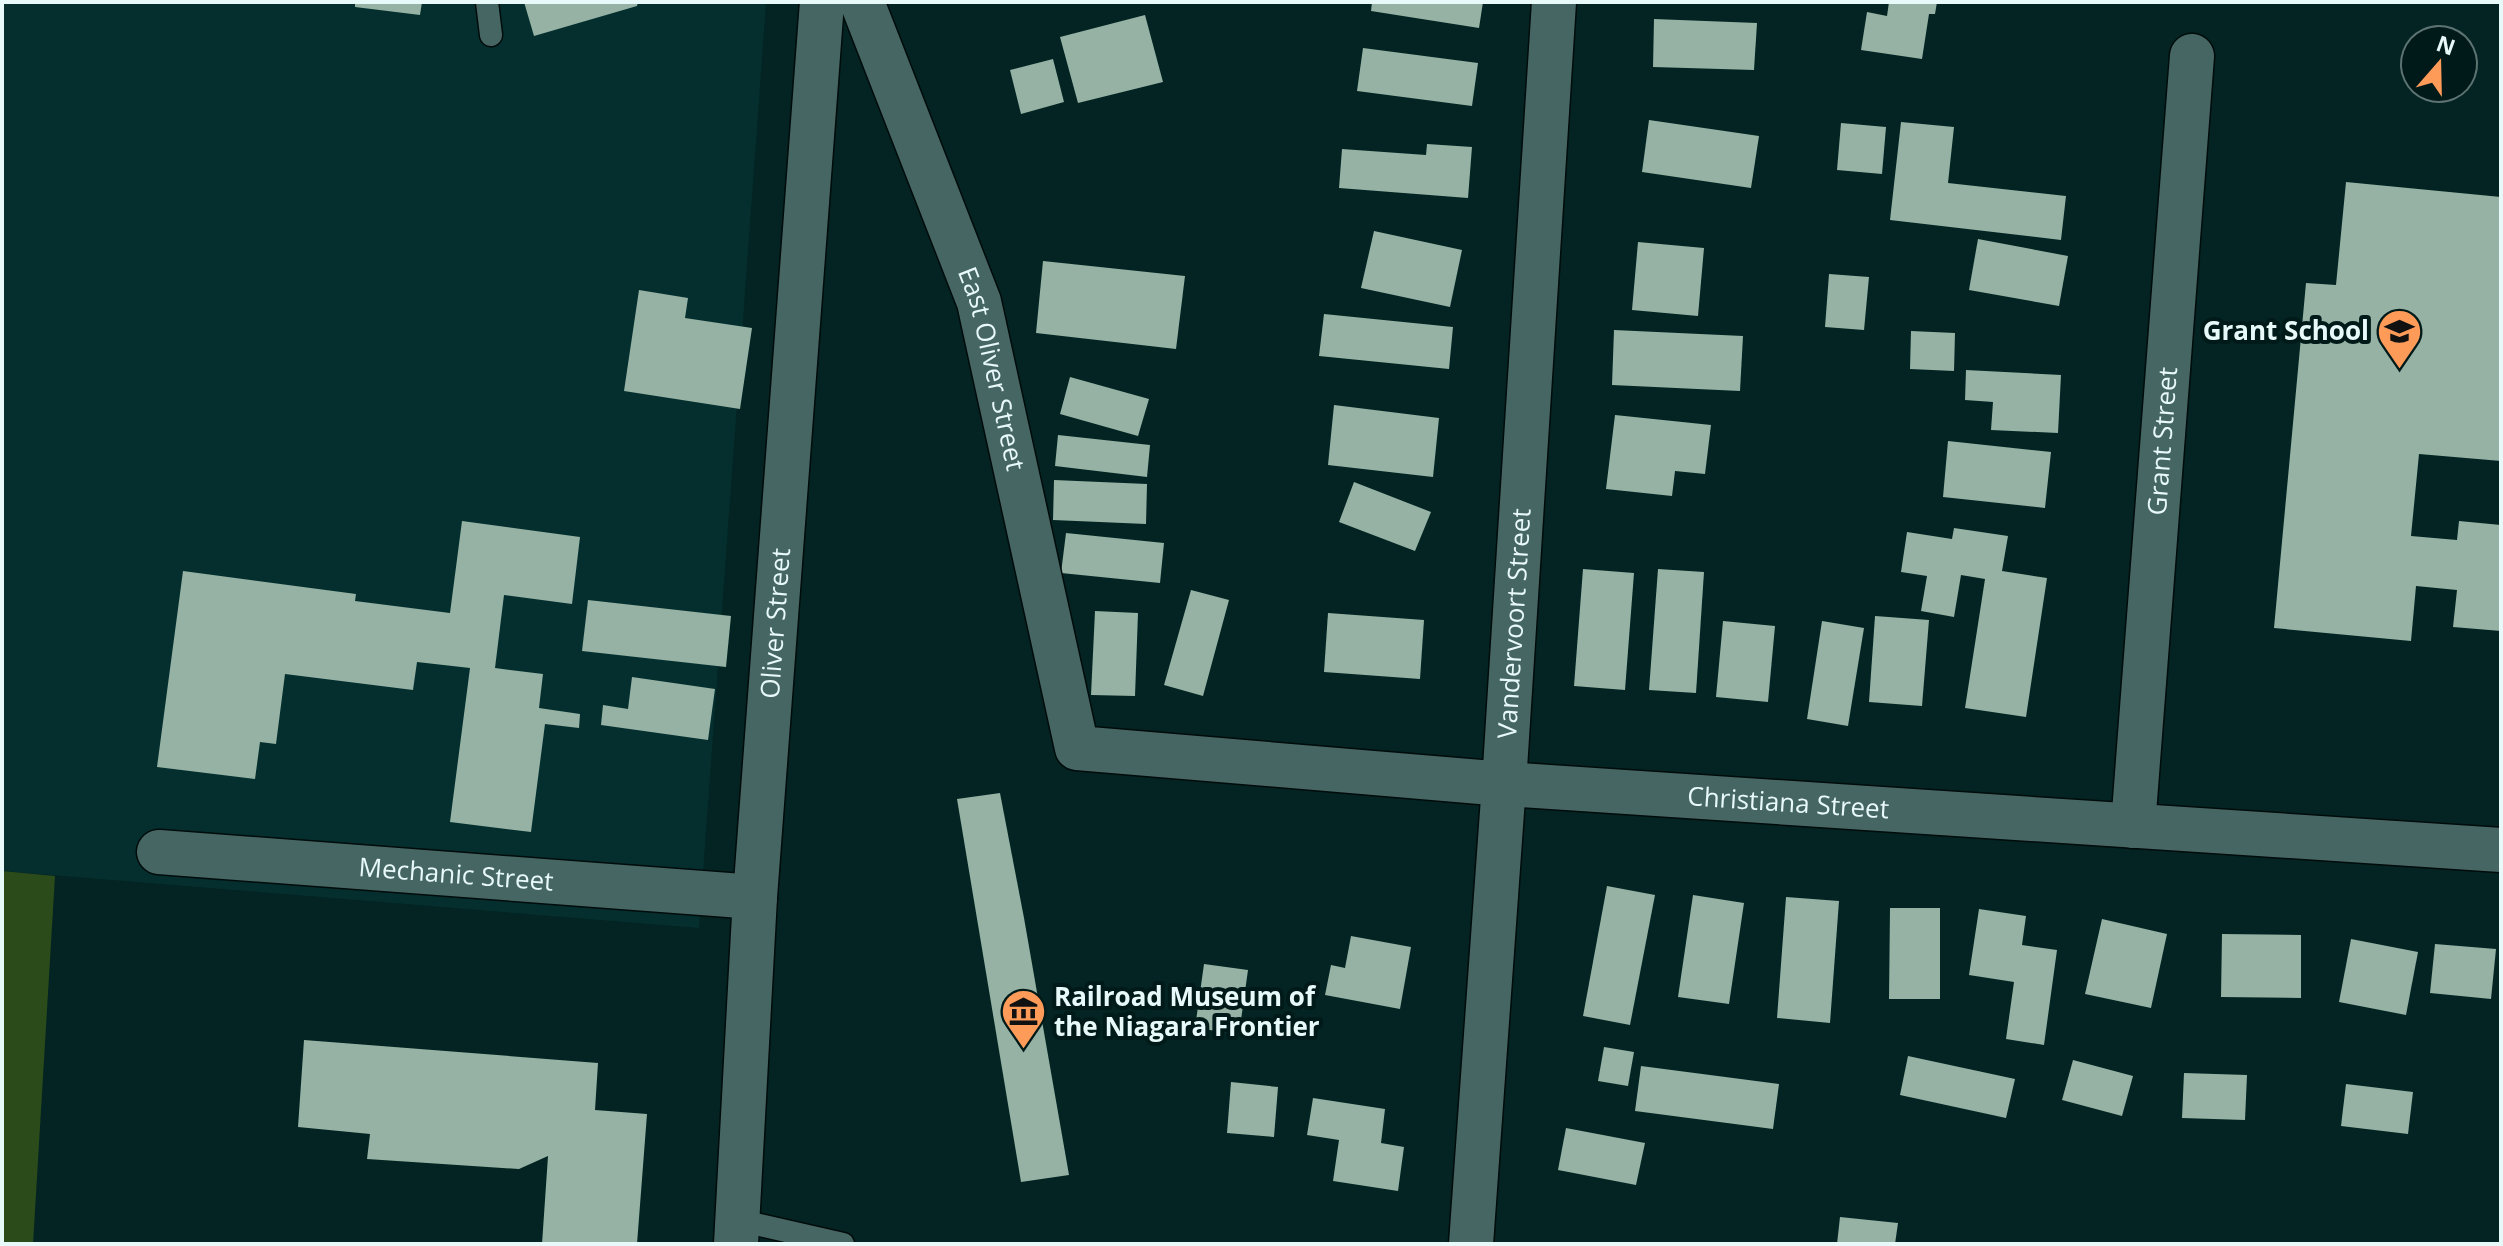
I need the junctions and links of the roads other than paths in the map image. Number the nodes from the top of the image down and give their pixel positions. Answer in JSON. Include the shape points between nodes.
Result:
{"nodes":[{"id":1,"x":487,"y":2,"type":"edge"},
{"id":2,"x":822,"y":2,"type":"edge"},
{"id":3,"x":862,"y":2,"type":"edge"},
{"id":4,"x":1554,"y":2,"type":"edge"},
{"id":5,"x":491,"y":35,"type":"dead end"},
{"id":6,"x":2192,"y":56,"type":"dead end"},
{"id":7,"x":1077,"y":748,"type":"joint"},
{"id":8,"x":1504,"y":784,"type":"junction"},
{"id":9,"x":2133,"y":826,"type":"junction"},
{"id":10,"x":2501,"y":850,"type":"edge"},
{"id":11,"x":159,"y":852,"type":"dead end"},
{"id":12,"x":755,"y":897,"type":"junction"},
{"id":13,"x":737,"y":1232,"type":"edge"},
{"id":14,"x":843,"y":1244,"type":"edge"},
{"id":15,"x":1471,"y":1244,"type":"edge"}],
"edges":[{"from":1,"to":5,"type":"lane"},
{"from":2,"to":12,"type":"street","name":"Oliver Street"},
{"from":3,"to":7,"type":"street","name":"East Oliver Street","via":[[979,302]]},
{"from":4,"to":8,"type":"street","name":"Vandervoort Street"},
{"from":6,"to":9,"type":"street","name":"Grant Street"},
{"from":7,"to":8,"type":"street","name":"Christiana Street"},
{"from":8,"to":9,"type":"street","name":"Christiana Street"},
{"from":8,"to":15,"type":"street","name":"Vandervoort Street"},
{"from":9,"to":10,"type":"street","name":"Christiana Street"},
{"from":11,"to":12,"type":"street","name":"Mechanic Street"},
{"from":12,"to":13,"type":"street","name":"Oliver Street"},
{"from":13,"to":14,"type":"lane"}]}
